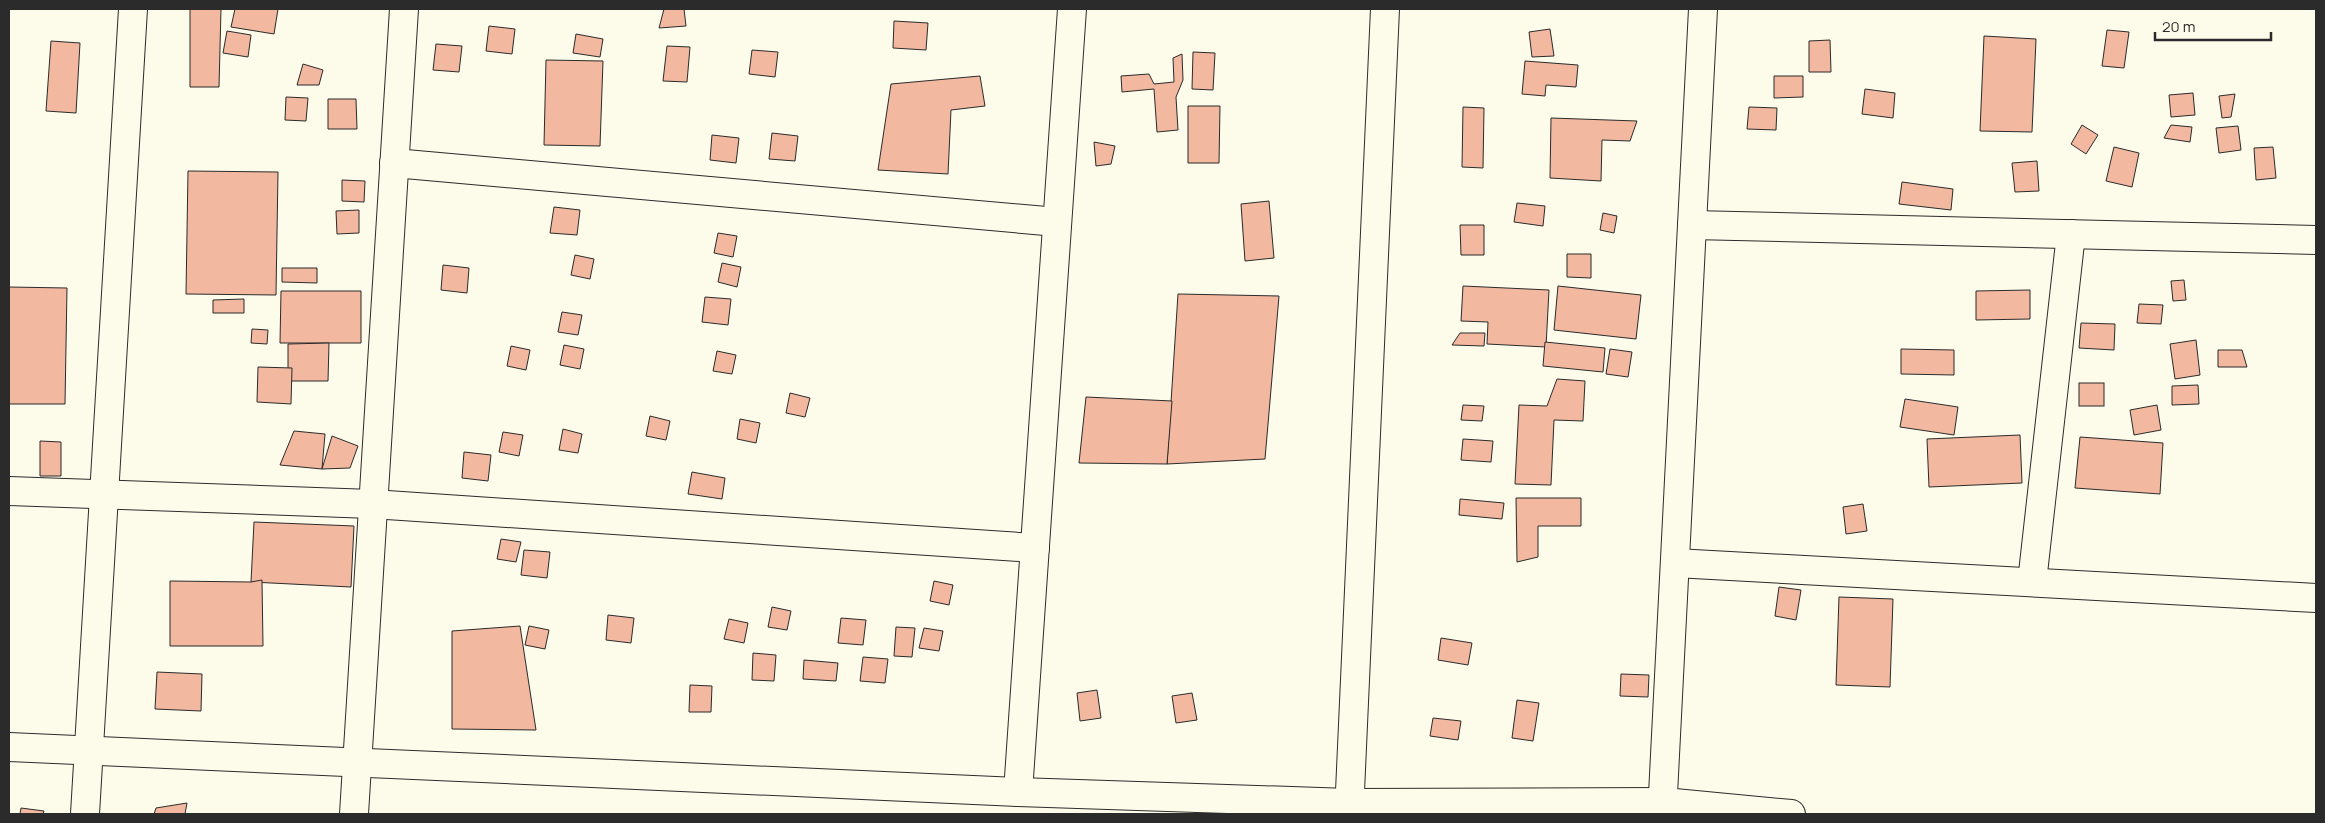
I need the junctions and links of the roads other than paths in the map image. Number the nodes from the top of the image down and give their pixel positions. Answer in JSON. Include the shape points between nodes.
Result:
{"nodes":[{"id":1,"x":133,"y":9,"type":"edge"},
{"id":2,"x":404,"y":9,"type":"edge"},
{"id":3,"x":1072,"y":9,"type":"edge"},
{"id":4,"x":1385,"y":9,"type":"edge"},
{"id":5,"x":1703,"y":9,"type":"edge"},
{"id":6,"x":394,"y":163,"type":"junction"},
{"id":7,"x":1057,"y":222,"type":"junction"},
{"id":8,"x":1692,"y":225,"type":"junction"},
{"id":9,"x":2071,"y":234,"type":"junction"},
{"id":10,"x":2316,"y":240,"type":"edge"},
{"id":11,"x":9,"y":491,"type":"edge"},
{"id":12,"x":104,"y":496,"type":"junction"},
{"id":13,"x":372,"y":504,"type":"junction"},
{"id":14,"x":1034,"y":548,"type":"junction"},
{"id":15,"x":1675,"y":563,"type":"junction"},
{"id":16,"x":2032,"y":582,"type":"junction"},
{"id":17,"x":2316,"y":598,"type":"edge"},
{"id":18,"x":9,"y":747,"type":"edge"},
{"id":19,"x":89,"y":751,"type":"junction"},
{"id":20,"x":356,"y":763,"type":"junction"},
{"id":21,"x":1018,"y":792,"type":"junction"},
{"id":22,"x":1663,"y":808,"type":"edge"},
{"id":23,"x":1349,"y":809,"type":"edge"},
{"id":24,"x":85,"y":814,"type":"edge"},
{"id":25,"x":354,"y":814,"type":"edge"},
{"id":26,"x":1791,"y":814,"type":"edge"}],
"edges":[{"from":1,"to":12,"type":"street"},
{"from":2,"to":6,"type":"street"},
{"from":3,"to":7,"type":"street"},
{"from":4,"to":23,"type":"street"},
{"from":5,"to":8,"type":"street"},
{"from":6,"to":7,"type":"street"},
{"from":6,"to":13,"type":"street"},
{"from":7,"to":14,"type":"street"},
{"from":8,"to":9,"type":"street"},
{"from":8,"to":15,"type":"street"},
{"from":9,"to":10,"type":"street"},
{"from":9,"to":16,"type":"street"},
{"from":11,"to":12,"type":"street"},
{"from":12,"to":13,"type":"street"},
{"from":12,"to":19,"type":"street"},
{"from":13,"to":14,"type":"street"},
{"from":13,"to":20,"type":"street"},
{"from":14,"to":21,"type":"street"},
{"from":15,"to":16,"type":"street"},
{"from":15,"to":22,"type":"street"},
{"from":16,"to":17,"type":"street"},
{"from":18,"to":19,"type":"street"},
{"from":19,"to":20,"type":"street"},
{"from":19,"to":24,"type":"street"},
{"from":20,"to":21,"type":"street"},
{"from":20,"to":25,"type":"street"},
{"from":21,"to":23,"type":"street"},
{"from":22,"to":23,"type":"street"},
{"from":22,"to":26,"type":"street"}]}
